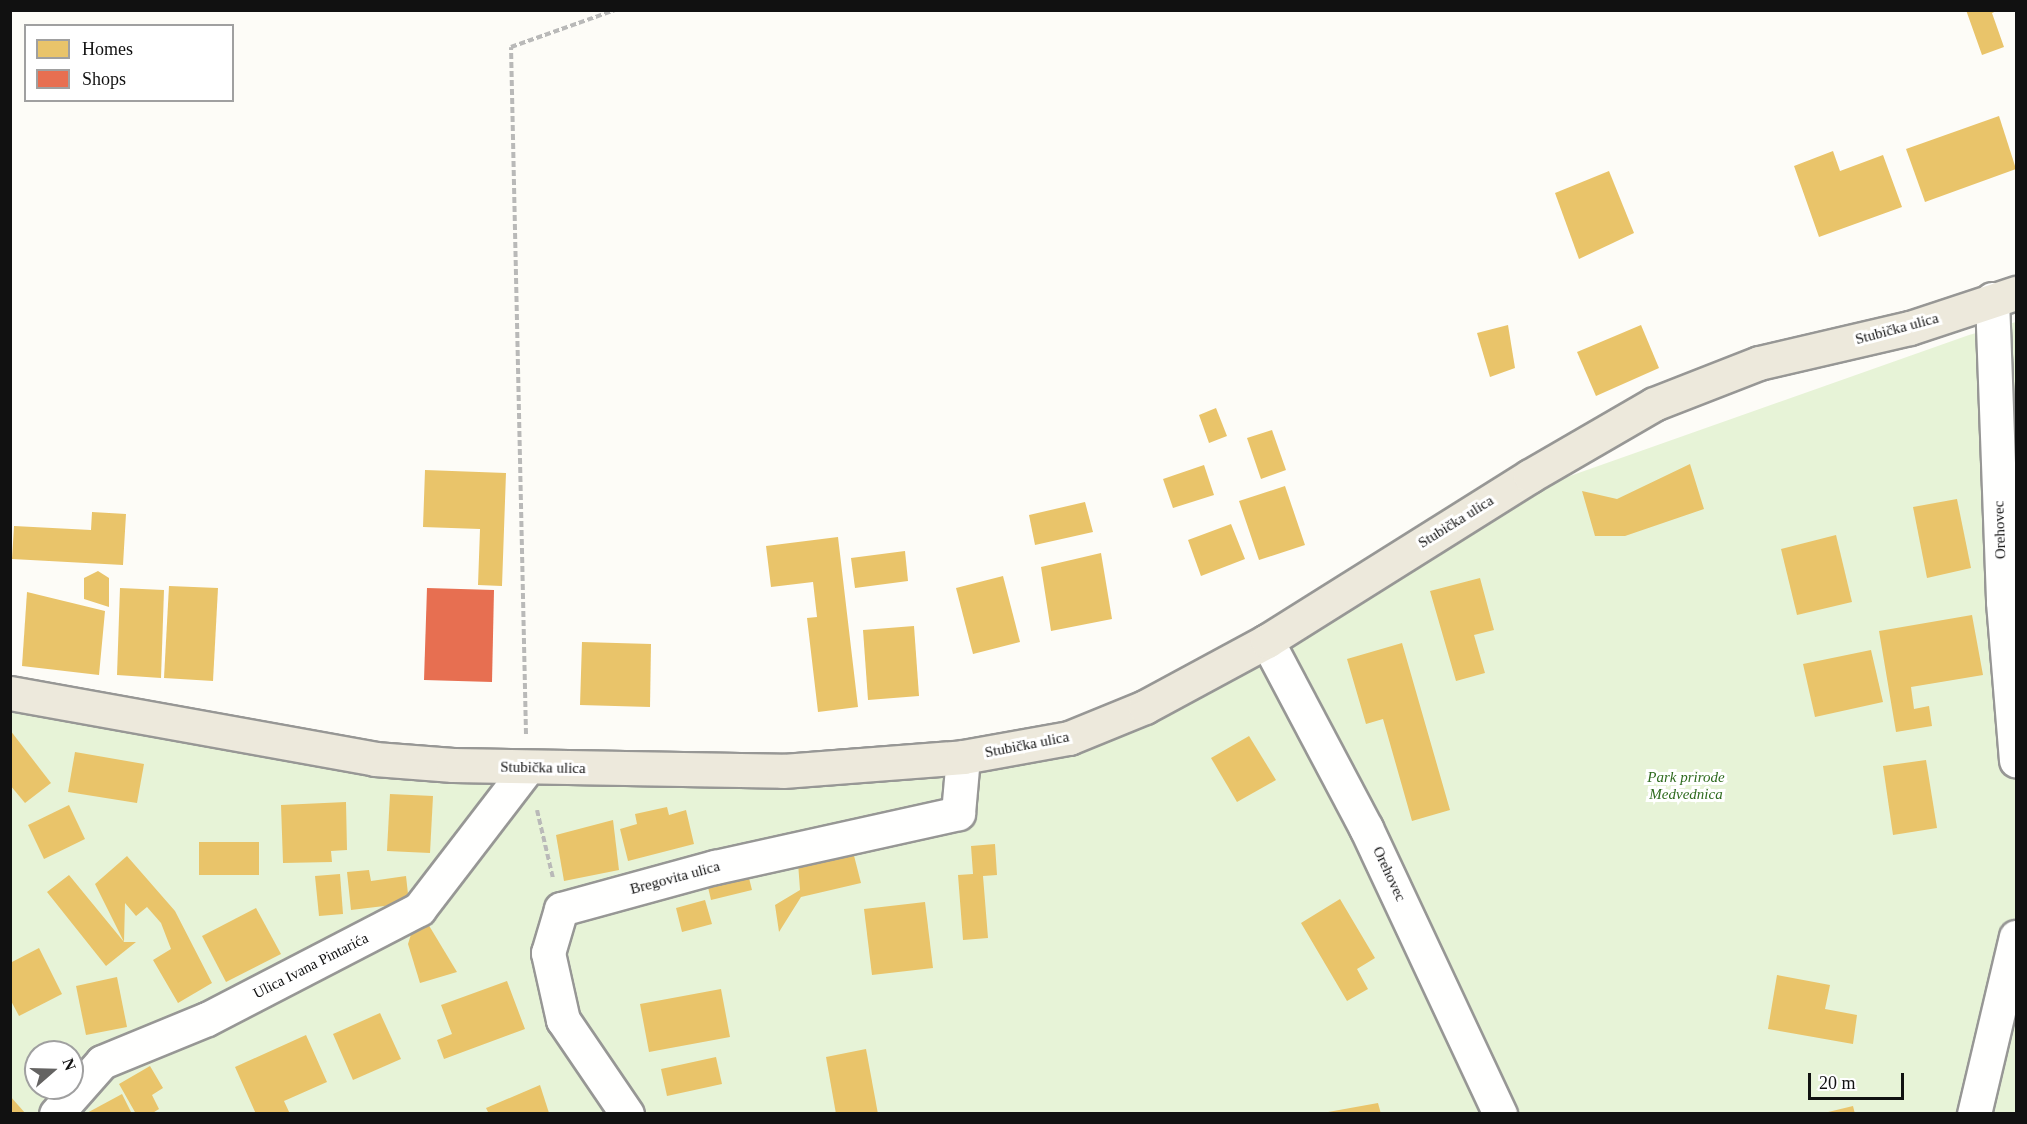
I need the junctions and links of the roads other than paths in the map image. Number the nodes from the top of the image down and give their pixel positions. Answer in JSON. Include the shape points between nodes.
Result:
{"nodes":[{"id":1,"x":2004,"y":296,"type":"edge"},
{"id":2,"x":1267,"y":641,"type":"junction"},
{"id":3,"x":10,"y":693,"type":"edge"},
{"id":4,"x":963,"y":757,"type":"junction"},
{"id":5,"x":2016,"y":760,"type":"edge"},
{"id":6,"x":527,"y":768,"type":"junction"},
{"id":7,"x":2016,"y":937,"type":"edge"},
{"id":8,"x":56,"y":1113,"type":"edge"},
{"id":9,"x":627,"y":1113,"type":"edge"},
{"id":10,"x":1500,"y":1113,"type":"edge"},
{"id":11,"x":1974,"y":1113,"type":"edge"}],
"edges":[{"from":1,"to":2,"type":"main road","name":"Stubička ulica","via":[[1910,328],[1759,363],[1654,404],[1530,476]]},
{"from":1,"to":5,"type":"street","name":"Orehovec","via":[[2002,602]]},
{"from":2,"to":4,"type":"main road","name":"Stubička ulica","via":[[1145,707],[1069,738]]},
{"from":2,"to":10,"type":"street","name":"Orehovec","via":[[1366,828]]},
{"from":3,"to":6,"type":"main road","name":"Stubička ulica","via":[[375,759]]},
{"from":4,"to":6,"type":"main road","name":"Stubička ulica","via":[[783,771]]},
{"from":4,"to":9,"type":"street","name":"Bregovita ulica","via":[[958,813],[715,867],[561,909],[548,953],[563,1020]]},
{"from":6,"to":8,"type":"street","name":"Ulica Ivana Pintarića","via":[[419,909],[207,1019],[102,1062]]},
{"from":7,"to":11,"type":"street"}]}
